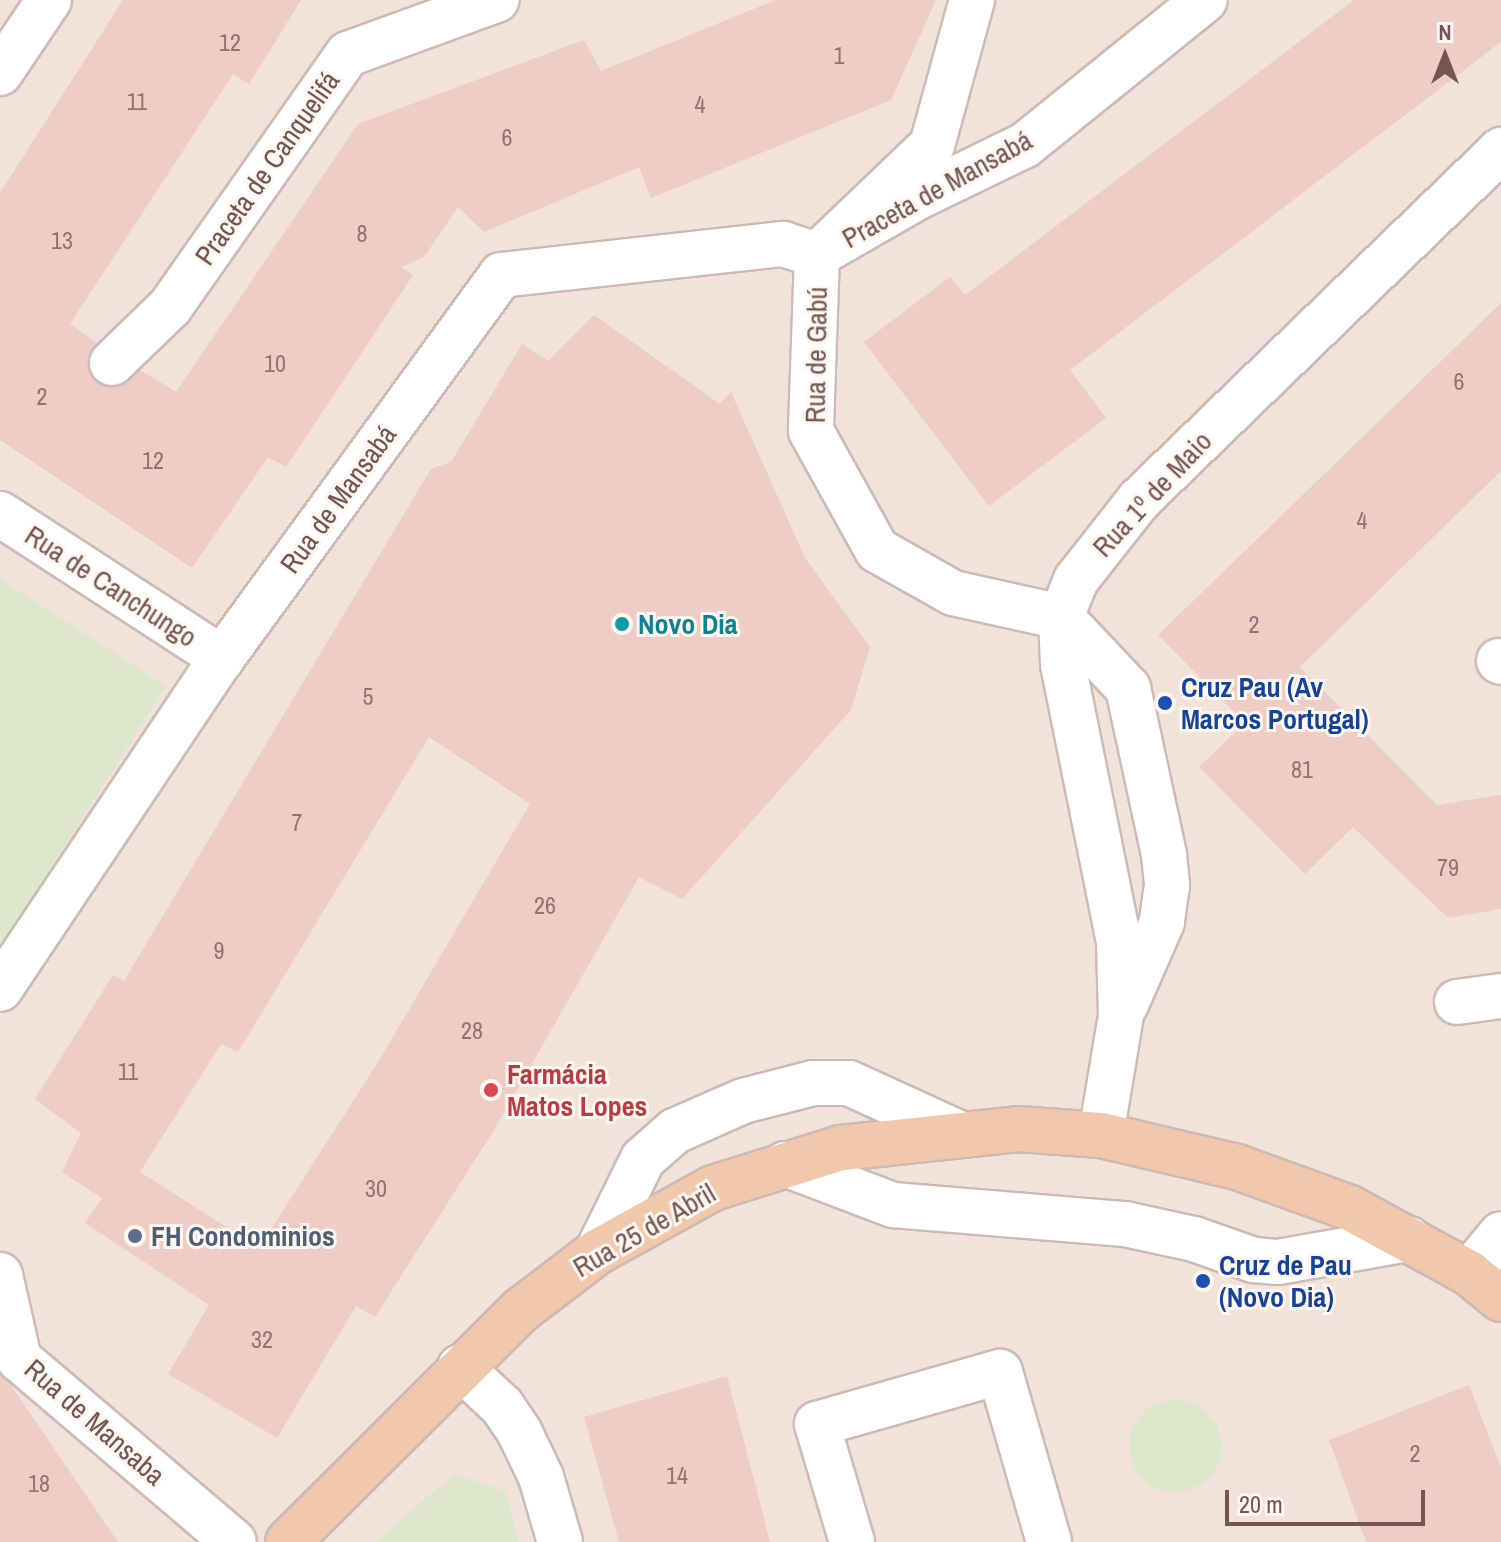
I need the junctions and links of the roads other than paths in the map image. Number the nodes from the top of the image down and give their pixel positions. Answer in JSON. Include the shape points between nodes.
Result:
{"nodes":[{"id":1,"x":49,"y":0,"type":"edge"},
{"id":2,"x":496,"y":0,"type":"edge"},
{"id":3,"x":972,"y":0,"type":"edge"},
{"id":4,"x":1205,"y":0,"type":"edge"},
{"id":5,"x":4,"y":59,"type":"edge"},
{"id":6,"x":1501,"y":150,"type":"edge"},
{"id":7,"x":817,"y":255,"type":"junction"},
{"id":8,"x":112,"y":363,"type":"dead end"},
{"id":9,"x":0,"y":514,"type":"edge"},
{"id":10,"x":1061,"y":617,"type":"junction"},
{"id":11,"x":222,"y":658,"type":"junction"},
{"id":12,"x":0,"y":989,"type":"edge"},
{"id":13,"x":1501,"y":996,"type":"edge"},
{"id":14,"x":1457,"y":1002,"type":"dead end"},
{"id":15,"x":1121,"y":1015,"type":"junction"},
{"id":16,"x":956,"y":1132,"type":"junction"},
{"id":17,"x":1101,"y":1135,"type":"junction"},
{"id":18,"x":785,"y":1164,"type":"junction"},
{"id":19,"x":1501,"y":1234,"type":"edge"},
{"id":20,"x":1409,"y":1239,"type":"junction"},
{"id":21,"x":597,"y":1252,"type":"junction"},
{"id":22,"x":0,"y":1275,"type":"edge"},
{"id":23,"x":1485,"y":1286,"type":"edge"},
{"id":24,"x":10,"y":1362,"type":"edge"},
{"id":25,"x":460,"y":1367,"type":"junction"},
{"id":26,"x":234,"y":1542,"type":"edge"},
{"id":27,"x":288,"y":1542,"type":"edge"},
{"id":28,"x":560,"y":1542,"type":"edge"},
{"id":29,"x":852,"y":1542,"type":"edge"},
{"id":30,"x":1049,"y":1542,"type":"edge"}],
"edges":[{"from":1,"to":5,"type":"street"},
{"from":2,"to":8,"type":"street","name":"Praceta de Canquelifá","via":[[348,54],[170,307]]},
{"from":3,"to":7,"type":"street","name":"Rua de Gabú","via":[[932,145]]},
{"from":4,"to":7,"type":"street","name":"Praceta de Mansabá","via":[[1025,145],[916,198]]},
{"from":6,"to":10,"type":"street","name":"Rua 1º de Maio","via":[[1139,500],[1076,580]]},
{"from":7,"to":10,"type":"street","name":"Rua de Gabú","via":[[811,431],[877,550],[953,593]]},
{"from":7,"to":11,"type":"street","name":"Rua de Mansabá","via":[[783,244],[501,275]]},
{"from":9,"to":11,"type":"street","name":"Rua de Canchungo"},
{"from":10,"to":15,"type":"street","name":"Rua 1º de Maio","via":[[1072,723],[1117,929]]},
{"from":10,"to":15,"type":"street","via":[[1128,688],[1164,855],[1162,922]]},
{"from":11,"to":12,"type":"street","name":"Rua de Mansabá"},
{"from":13,"to":14,"type":"street"},
{"from":15,"to":17,"type":"street","name":"Rua 1º de Maio"},
{"from":16,"to":17,"type":"main road","name":"Rua 25 de Abril","via":[[1018,1129]]},
{"from":16,"to":18,"type":"main road","name":"Rua 25 de Abril","via":[[841,1148]]},
{"from":16,"to":21,"type":"street","via":[[849,1083],[813,1083],[743,1101],[675,1131],[643,1159]]},
{"from":17,"to":20,"type":"main road","name":"Rua 25 de Abril","via":[[1237,1167],[1350,1208]]},
{"from":18,"to":20,"type":"street","via":[[893,1205],[1125,1224],[1194,1239],[1254,1260],[1278,1262]]},
{"from":18,"to":21,"type":"main road","name":"Rua 25 de Abril","via":[[713,1188]]},
{"from":19,"to":23,"type":"street"},
{"from":20,"to":23,"type":"main road","name":"Rua 25 de Abril"},
{"from":21,"to":25,"type":"main road","name":"Rua 25 de Abril","via":[[521,1310]]},
{"from":22,"to":24,"type":"street","name":"Rua de Mansaba"},
{"from":24,"to":26,"type":"street","name":"Rua de Mansaba"},
{"from":25,"to":27,"type":"main road","name":"Rua 25 de Abril"},
{"from":25,"to":28,"type":"street","via":[[502,1406],[520,1433],[541,1477]]},
{"from":29,"to":30,"type":"street","via":[[817,1424],[1000,1372]]}]}
